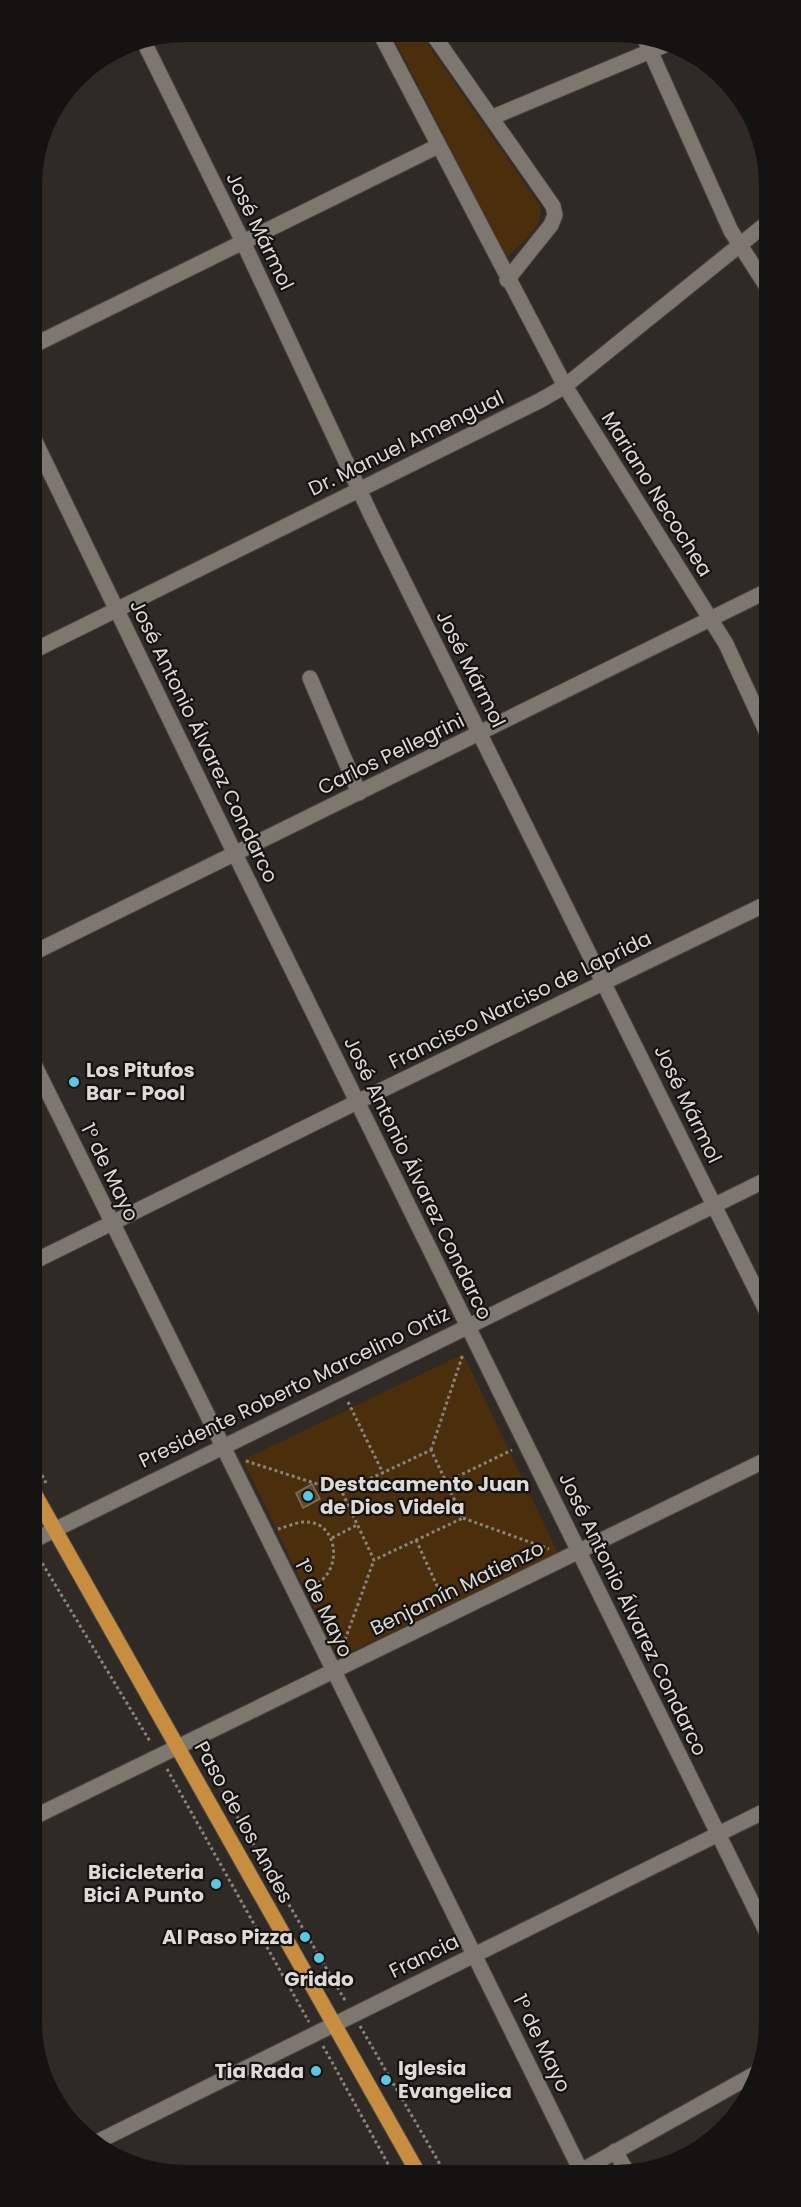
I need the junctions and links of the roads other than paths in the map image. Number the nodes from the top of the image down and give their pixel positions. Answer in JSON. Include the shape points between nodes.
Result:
{"nodes":[{"id":1,"x":385,"y":42,"type":"edge"},
{"id":2,"x":439,"y":42,"type":"edge"},
{"id":3,"x":648,"y":46,"type":"edge"},
{"id":4,"x":147,"y":47,"type":"edge"},
{"id":5,"x":656,"y":48,"type":"edge"},
{"id":6,"x":650,"y":51,"type":"junction"},
{"id":7,"x":493,"y":117,"type":"junction"},
{"id":8,"x":438,"y":146,"type":"junction"},
{"id":9,"x":759,"y":229,"type":"edge"},
{"id":10,"x":243,"y":242,"type":"junction"},
{"id":11,"x":739,"y":245,"type":"junction"},
{"id":12,"x":759,"y":275,"type":"edge"},
{"id":13,"x":507,"y":280,"type":"junction"},
{"id":14,"x":42,"y":341,"type":"edge"},
{"id":15,"x":564,"y":386,"type":"junction"},
{"id":16,"x":42,"y":455,"type":"edge"},
{"id":17,"x":360,"y":489,"type":"junction"},
{"id":18,"x":759,"y":595,"type":"edge"},
{"id":19,"x":117,"y":609,"type":"junction"},
{"id":20,"x":711,"y":619,"type":"junction"},
{"id":21,"x":42,"y":646,"type":"edge"},
{"id":22,"x":310,"y":678,"type":"dead end"},
{"id":23,"x":759,"y":716,"type":"edge"},
{"id":24,"x":481,"y":733,"type":"junction"},
{"id":25,"x":359,"y":793,"type":"junction"},
{"id":26,"x":235,"y":854,"type":"junction"},
{"id":27,"x":759,"y":907,"type":"edge"},
{"id":28,"x":42,"y":949,"type":"edge"},
{"id":29,"x":604,"y":982,"type":"junction"},
{"id":30,"x":42,"y":1081,"type":"edge"},
{"id":31,"x":357,"y":1102,"type":"junction"},
{"id":32,"x":759,"y":1183,"type":"edge"},
{"id":33,"x":714,"y":1205,"type":"junction"},
{"id":34,"x":111,"y":1223,"type":"junction"},
{"id":35,"x":42,"y":1258,"type":"edge"},
{"id":36,"x":759,"y":1296,"type":"edge"},
{"id":37,"x":467,"y":1325,"type":"junction"},
{"id":38,"x":221,"y":1446,"type":"junction"},
{"id":39,"x":759,"y":1463,"type":"edge"},
{"id":40,"x":42,"y":1507,"type":"edge"},
{"id":41,"x":55,"y":1530,"type":"junction"},
{"id":42,"x":42,"y":1536,"type":"edge"},
{"id":43,"x":578,"y":1551,"type":"junction"},
{"id":44,"x":335,"y":1665,"type":"junction"},
{"id":45,"x":177,"y":1746,"type":"junction"},
{"id":46,"x":42,"y":1813,"type":"edge"},
{"id":47,"x":759,"y":1814,"type":"edge"},
{"id":48,"x":718,"y":1834,"type":"junction"},
{"id":49,"x":759,"y":1917,"type":"edge"},
{"id":50,"x":475,"y":1954,"type":"junction"},
{"id":51,"x":333,"y":2025,"type":"junction"},
{"id":52,"x":745,"y":2083,"type":"edge"},
{"id":53,"x":103,"y":2139,"type":"edge"},
{"id":54,"x":615,"y":2151,"type":"junction"},
{"id":55,"x":413,"y":2165,"type":"edge"},
{"id":56,"x":577,"y":2165,"type":"edge"},
{"id":57,"x":592,"y":2165,"type":"edge"},
{"id":58,"x":623,"y":2165,"type":"edge"}],
"edges":[{"from":1,"to":8,"type":"street","name":"Mariano Necochea"},
{"from":2,"to":7,"type":"street"},
{"from":3,"to":6,"type":"street"},
{"from":4,"to":10,"type":"street","name":"José Mármol"},
{"from":5,"to":6,"type":"street"},
{"from":6,"to":7,"type":"street"},
{"from":6,"to":11,"type":"street"},
{"from":7,"to":13,"type":"street","via":[[555,209],[551,225]]},
{"from":8,"to":10,"type":"street"},
{"from":8,"to":13,"type":"street","name":"Mariano Necochea"},
{"from":9,"to":11,"type":"street","name":"Dr. Manuel Amengual"},
{"from":10,"to":14,"type":"street"},
{"from":10,"to":17,"type":"street","name":"José Mármol"},
{"from":11,"to":12,"type":"street"},
{"from":11,"to":15,"type":"street","name":"Dr. Manuel Amengual"},
{"from":13,"to":15,"type":"street","name":"Mariano Necochea"},
{"from":15,"to":17,"type":"street","name":"Dr. Manuel Amengual"},
{"from":15,"to":20,"type":"street","name":"Mariano Necochea"},
{"from":16,"to":19,"type":"street","name":"José Antonio Álvarez Condarco"},
{"from":17,"to":19,"type":"street","name":"Dr. Manuel Amengual"},
{"from":17,"to":24,"type":"street","name":"José Mármol"},
{"from":18,"to":20,"type":"street","name":"Carlos Pellegrini"},
{"from":19,"to":21,"type":"street","name":"Dr. Manuel Amengual"},
{"from":19,"to":26,"type":"street","name":"José Antonio Álvarez Condarco"},
{"from":20,"to":23,"type":"street","name":"Mariano Necochea"},
{"from":20,"to":24,"type":"street","name":"Carlos Pellegrini"},
{"from":22,"to":25,"type":"street"},
{"from":24,"to":25,"type":"street","name":"Carlos Pellegrini"},
{"from":24,"to":29,"type":"street","name":"José Mármol"},
{"from":25,"to":26,"type":"street","name":"Carlos Pellegrini"},
{"from":26,"to":28,"type":"street","name":"Carlos Pellegrini"},
{"from":26,"to":31,"type":"street","name":"José Antonio Álvarez Condarco"},
{"from":27,"to":29,"type":"street","name":"Francisco Narciso de Laprida"},
{"from":29,"to":31,"type":"street","name":"Francisco Narciso de Laprida"},
{"from":29,"to":33,"type":"street","name":"José Mármol"},
{"from":30,"to":34,"type":"street","name":"1° de Mayo"},
{"from":31,"to":34,"type":"street","name":"Francisco Narciso de Laprida"},
{"from":31,"to":37,"type":"street","name":"José Antonio Álvarez Condarco"},
{"from":32,"to":33,"type":"street","name":"Presidente Roberto Marcelino Ortiz"},
{"from":33,"to":36,"type":"street","name":"José Mármol"},
{"from":33,"to":37,"type":"street","name":"Presidente Roberto Marcelino Ortiz"},
{"from":34,"to":35,"type":"street","name":"Francisco Narciso de Laprida"},
{"from":34,"to":38,"type":"street","name":"1° de Mayo"},
{"from":37,"to":38,"type":"street","name":"Presidente Roberto Marcelino Ortiz"},
{"from":37,"to":43,"type":"street","name":"José Antonio Álvarez Condarco"},
{"from":38,"to":41,"type":"street","name":"Presidente Roberto Marcelino Ortiz"},
{"from":38,"to":44,"type":"street","name":"1° de Mayo"},
{"from":39,"to":43,"type":"street","name":"Benjamín Matienzo"},
{"from":40,"to":41,"type":"main road","name":"Paso de los Andes"},
{"from":41,"to":42,"type":"street","name":"Presidente Roberto Marcelino Ortiz"},
{"from":41,"to":45,"type":"main road","name":"Paso de los Andes"},
{"from":43,"to":44,"type":"street","name":"Benjamín Matienzo","via":[[450,1615]]},
{"from":43,"to":48,"type":"street","name":"José Antonio Álvarez Condarco"},
{"from":44,"to":45,"type":"street","name":"Benjamín Matienzo"},
{"from":44,"to":50,"type":"street","name":"1° de Mayo"},
{"from":45,"to":46,"type":"street","name":"Benjamín Matienzo"},
{"from":45,"to":51,"type":"main road","name":"Paso de los Andes"},
{"from":47,"to":48,"type":"street","name":"Francia"},
{"from":48,"to":49,"type":"street","name":"José Antonio Álvarez Condarco"},
{"from":48,"to":50,"type":"street","name":"Francia"},
{"from":50,"to":51,"type":"street","name":"Francia"},
{"from":50,"to":56,"type":"street","name":"1° de Mayo"},
{"from":51,"to":53,"type":"street","name":"Francia"},
{"from":51,"to":55,"type":"main road","name":"Paso de los Andes"},
{"from":52,"to":54,"type":"street"},
{"from":54,"to":57,"type":"street"},
{"from":54,"to":58,"type":"street"}]}
